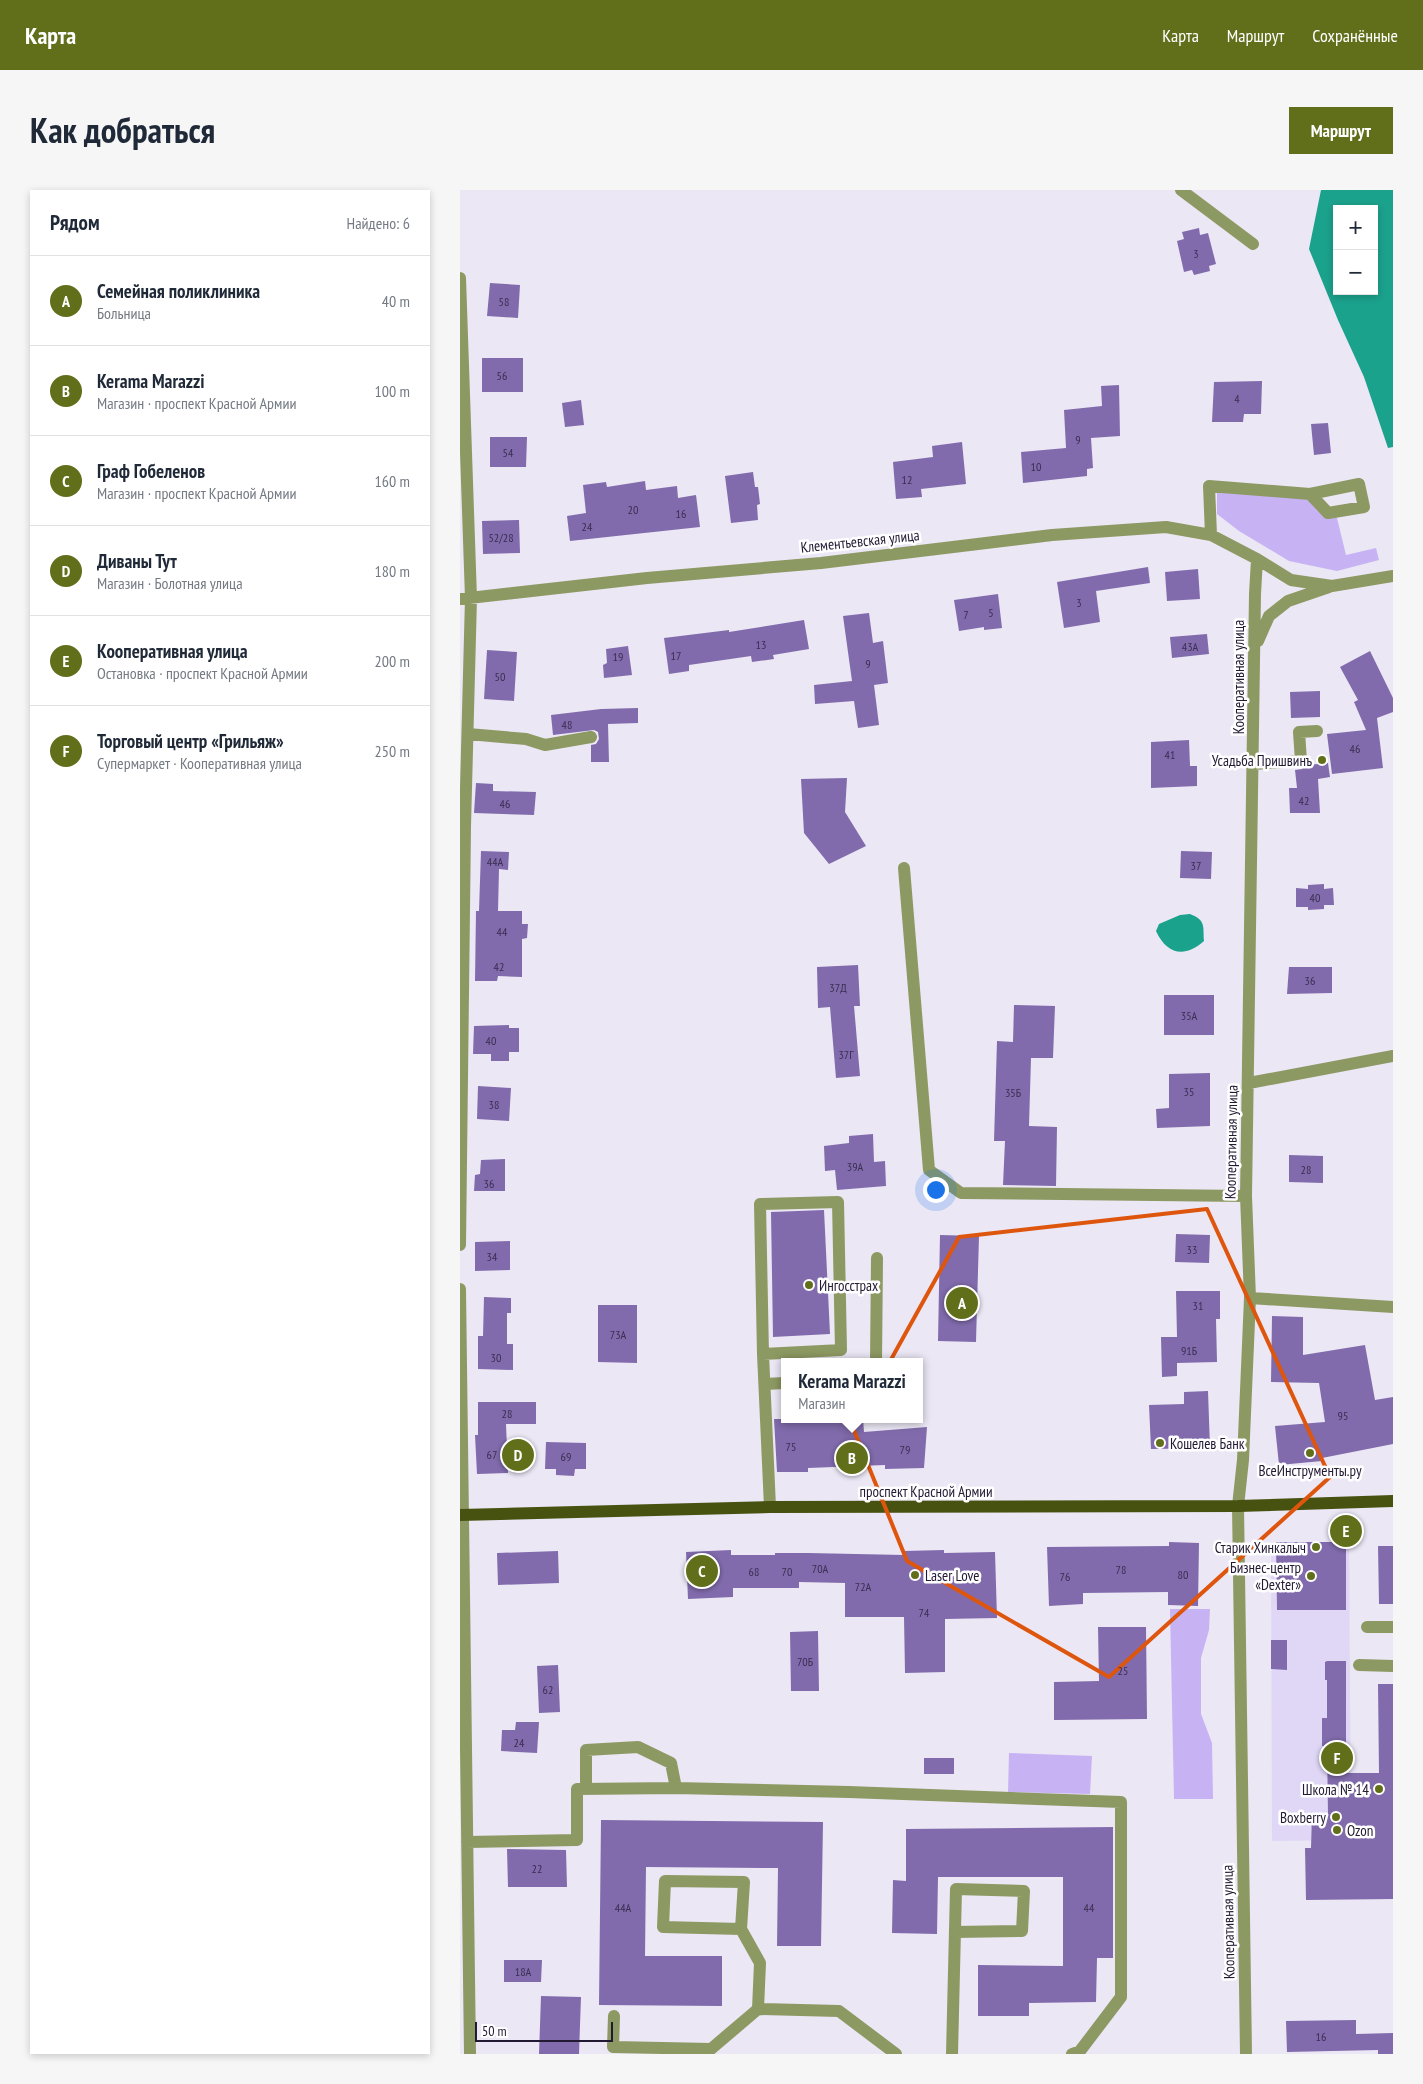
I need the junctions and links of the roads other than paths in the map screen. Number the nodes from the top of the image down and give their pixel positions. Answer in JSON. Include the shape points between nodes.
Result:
{"nodes":[{"id":1,"x":1181,"y":190,"type":"edge"},
{"id":2,"x":1253,"y":244,"type":"dead end"},
{"id":3,"x":460,"y":278,"type":"edge"},
{"id":4,"x":1310,"y":494,"type":"dead end"},
{"id":5,"x":1211,"y":535,"type":"junction"},
{"id":6,"x":1257,"y":559,"type":"junction"},
{"id":7,"x":1393,"y":576,"type":"edge"},
{"id":8,"x":1332,"y":586,"type":"junction"},
{"id":9,"x":466,"y":598,"type":"edge"},
{"id":10,"x":1255,"y":650,"type":"junction"},
{"id":11,"x":1317,"y":731,"type":"dead end"},
{"id":12,"x":468,"y":734,"type":"junction"},
{"id":13,"x":591,"y":737,"type":"dead end"},
{"id":14,"x":1254,"y":764,"type":"junction"},
{"id":15,"x":904,"y":868,"type":"dead end"},
{"id":16,"x":1393,"y":1056,"type":"edge"},
{"id":17,"x":1249,"y":1083,"type":"junction"},
{"id":18,"x":1246,"y":1196,"type":"junction"},
{"id":19,"x":460,"y":1244,"type":"edge"},
{"id":20,"x":877,"y":1258,"type":"dead end"},
{"id":21,"x":460,"y":1289,"type":"edge"},
{"id":22,"x":1250,"y":1298,"type":"junction"},
{"id":23,"x":1393,"y":1306,"type":"edge"},
{"id":24,"x":460,"y":1340,"type":"edge"},
{"id":25,"x":763,"y":1354,"type":"junction"},
{"id":26,"x":876,"y":1358,"type":"edge"},
{"id":27,"x":781,"y":1383,"type":"edge"},
{"id":28,"x":765,"y":1384,"type":"junction"},
{"id":29,"x":1393,"y":1500,"type":"edge"},
{"id":30,"x":1238,"y":1506,"type":"junction"},
{"id":31,"x":770,"y":1507,"type":"junction"},
{"id":32,"x":461,"y":1515,"type":"edge"},
{"id":33,"x":1366,"y":1627,"type":"dead end"},
{"id":34,"x":1393,"y":1627,"type":"edge"},
{"id":35,"x":1359,"y":1665,"type":"dead end"},
{"id":36,"x":1393,"y":1666,"type":"edge"},
{"id":37,"x":586,"y":1788,"type":"junction"},
{"id":38,"x":676,"y":1788,"type":"junction"},
{"id":39,"x":467,"y":1842,"type":"junction"},
{"id":40,"x":741,"y":1928,"type":"junction"},
{"id":41,"x":955,"y":1932,"type":"junction"},
{"id":42,"x":758,"y":2009,"type":"junction"},
{"id":43,"x":614,"y":2016,"type":"dead end"},
{"id":44,"x":700,"y":2052,"type":"edge"},
{"id":45,"x":470,"y":2054,"type":"edge"},
{"id":46,"x":896,"y":2054,"type":"edge"},
{"id":47,"x":952,"y":2054,"type":"edge"},
{"id":48,"x":1072,"y":2054,"type":"edge"},
{"id":49,"x":1246,"y":2054,"type":"edge"}],
"edges":[{"from":1,"to":2,"type":"street"},
{"from":3,"to":9,"type":"street"},
{"from":4,"to":5,"type":"street","via":[[1209,486]]},
{"from":5,"to":6,"type":"street","name":"Клементьевская улица"},
{"from":5,"to":9,"type":"street","name":"Клементьевская улица","via":[[1166,527],[1052,535]]},
{"from":6,"to":8,"type":"street","name":"Клементьевская улица","via":[[1290,580]]},
{"from":6,"to":10,"type":"street","name":"Кооперативная улица"},
{"from":7,"to":8,"type":"street"},
{"from":8,"to":10,"type":"street","via":[[1288,601],[1269,616]]},
{"from":9,"to":12,"type":"street"},
{"from":10,"to":14,"type":"street","name":"Кооперативная улица"},
{"from":11,"to":14,"type":"street","via":[[1299,732],[1301,761]]},
{"from":12,"to":13,"type":"street","via":[[526,739],[546,745]]},
{"from":12,"to":19,"type":"street"},
{"from":14,"to":17,"type":"street","name":"Кооперативная улица"},
{"from":15,"to":18,"type":"street","via":[[929,1170],[961,1193]]},
{"from":16,"to":17,"type":"street"},
{"from":17,"to":18,"type":"street","name":"Кооперативная улица"},
{"from":18,"to":22,"type":"street","name":"Кооперативная улица"},
{"from":20,"to":26,"type":"street"},
{"from":21,"to":24,"type":"street"},
{"from":22,"to":23,"type":"street"},
{"from":22,"to":30,"type":"street","name":"Кооперативная улица"},
{"from":24,"to":32,"type":"street"},
{"from":25,"to":25,"type":"street","via":[[760,1204],[838,1202],[841,1350]]},
{"from":25,"to":28,"type":"street"},
{"from":27,"to":28,"type":"street"},
{"from":28,"to":31,"type":"street"},
{"from":29,"to":30,"type":"main road","name":"проспект Красной Армии"},
{"from":30,"to":31,"type":"main road","name":"проспект Красной Армии"},
{"from":30,"to":49,"type":"street","name":"Кооперативная улица"},
{"from":31,"to":32,"type":"main road","name":"проспект Красной Армии"},
{"from":32,"to":39,"type":"street"},
{"from":33,"to":34,"type":"street"},
{"from":35,"to":36,"type":"street"},
{"from":37,"to":38,"type":"street"},
{"from":37,"to":38,"type":"street","via":[[586,1750],[638,1747],[671,1763]]},
{"from":37,"to":39,"type":"street","via":[[576,1789],[577,1840]]},
{"from":38,"to":48,"type":"street","via":[[1121,1802],[1121,1997],[1080,2051]]},
{"from":39,"to":45,"type":"street"},
{"from":40,"to":40,"type":"street","via":[[744,1882],[665,1881],[663,1927]]},
{"from":40,"to":42,"type":"street","via":[[760,1963]]},
{"from":41,"to":41,"type":"street","via":[[956,1889],[1024,1891],[1022,1932]]},
{"from":41,"to":47,"type":"street"},
{"from":42,"to":44,"type":"street","via":[[711,2049]]},
{"from":42,"to":46,"type":"street","via":[[839,2010]]},
{"from":43,"to":44,"type":"street","via":[[613,2047]]}]}
